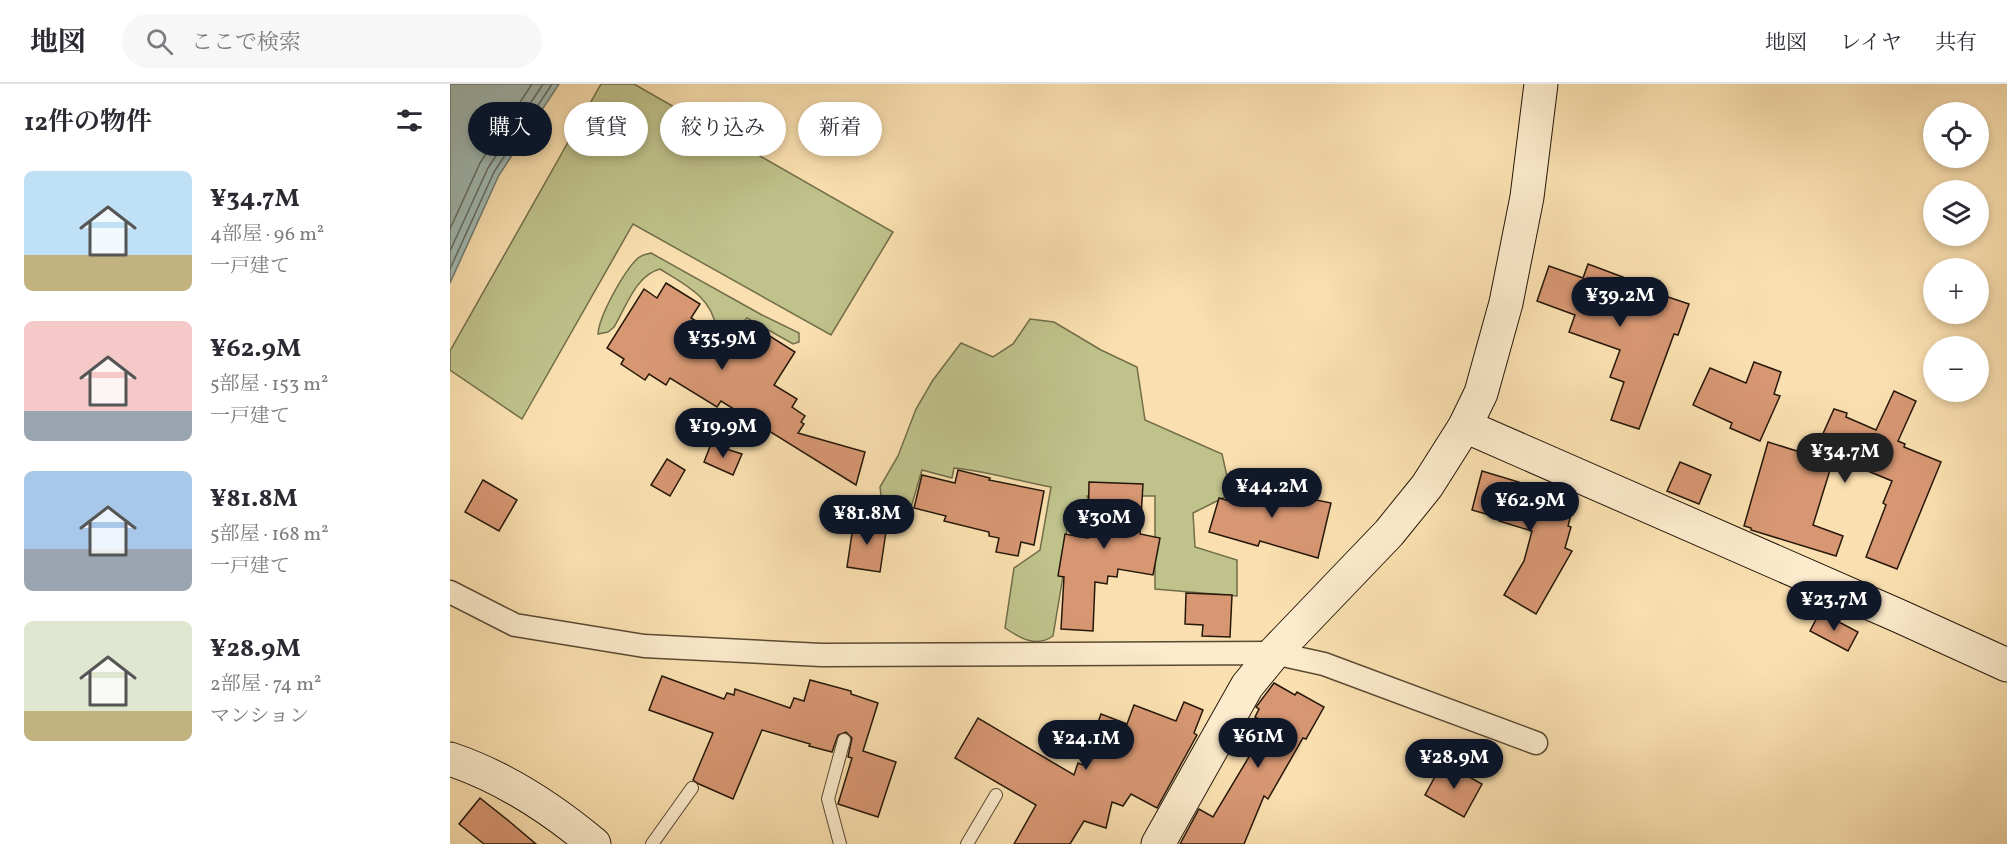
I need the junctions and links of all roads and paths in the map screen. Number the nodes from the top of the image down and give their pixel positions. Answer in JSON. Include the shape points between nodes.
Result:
{"nodes":[{"id":1,"x":1541,"y":84,"type":"edge"},
{"id":2,"x":1465,"y":426,"type":"junction"},
{"id":3,"x":450,"y":592,"type":"edge"},
{"id":4,"x":1274,"y":653,"type":"junction"},
{"id":5,"x":2007,"y":665,"type":"edge"},
{"id":6,"x":844,"y":740,"type":"dead end"},
{"id":7,"x":1536,"y":743,"type":"dead end"},
{"id":8,"x":450,"y":759,"type":"edge"},
{"id":9,"x":692,"y":788,"type":"dead end"},
{"id":10,"x":996,"y":795,"type":"dead end"},
{"id":11,"x":594,"y":844,"type":"edge"},
{"id":12,"x":652,"y":844,"type":"edge"},
{"id":13,"x":840,"y":844,"type":"edge"},
{"id":14,"x":967,"y":844,"type":"edge"},
{"id":15,"x":1158,"y":844,"type":"edge"}],
"edges":[{"from":1,"to":2,"type":"street","via":[[1527,197],[1506,303],[1481,393]]},
{"from":2,"to":4,"type":"street","via":[[1427,486],[1389,533]]},
{"from":2,"to":5,"type":"street"},
{"from":3,"to":4,"type":"street","via":[[515,625],[644,646],[820,655]]},
{"from":4,"to":7,"type":"street","via":[[1324,664]]},
{"from":4,"to":15,"type":"street","via":[[1246,686]]},
{"from":6,"to":13,"type":"lane","via":[[828,799]]},
{"from":8,"to":11,"type":"street","via":[[510,784],[561,816]]},
{"from":9,"to":12,"type":"lane"},
{"from":10,"to":14,"type":"lane"}]}
